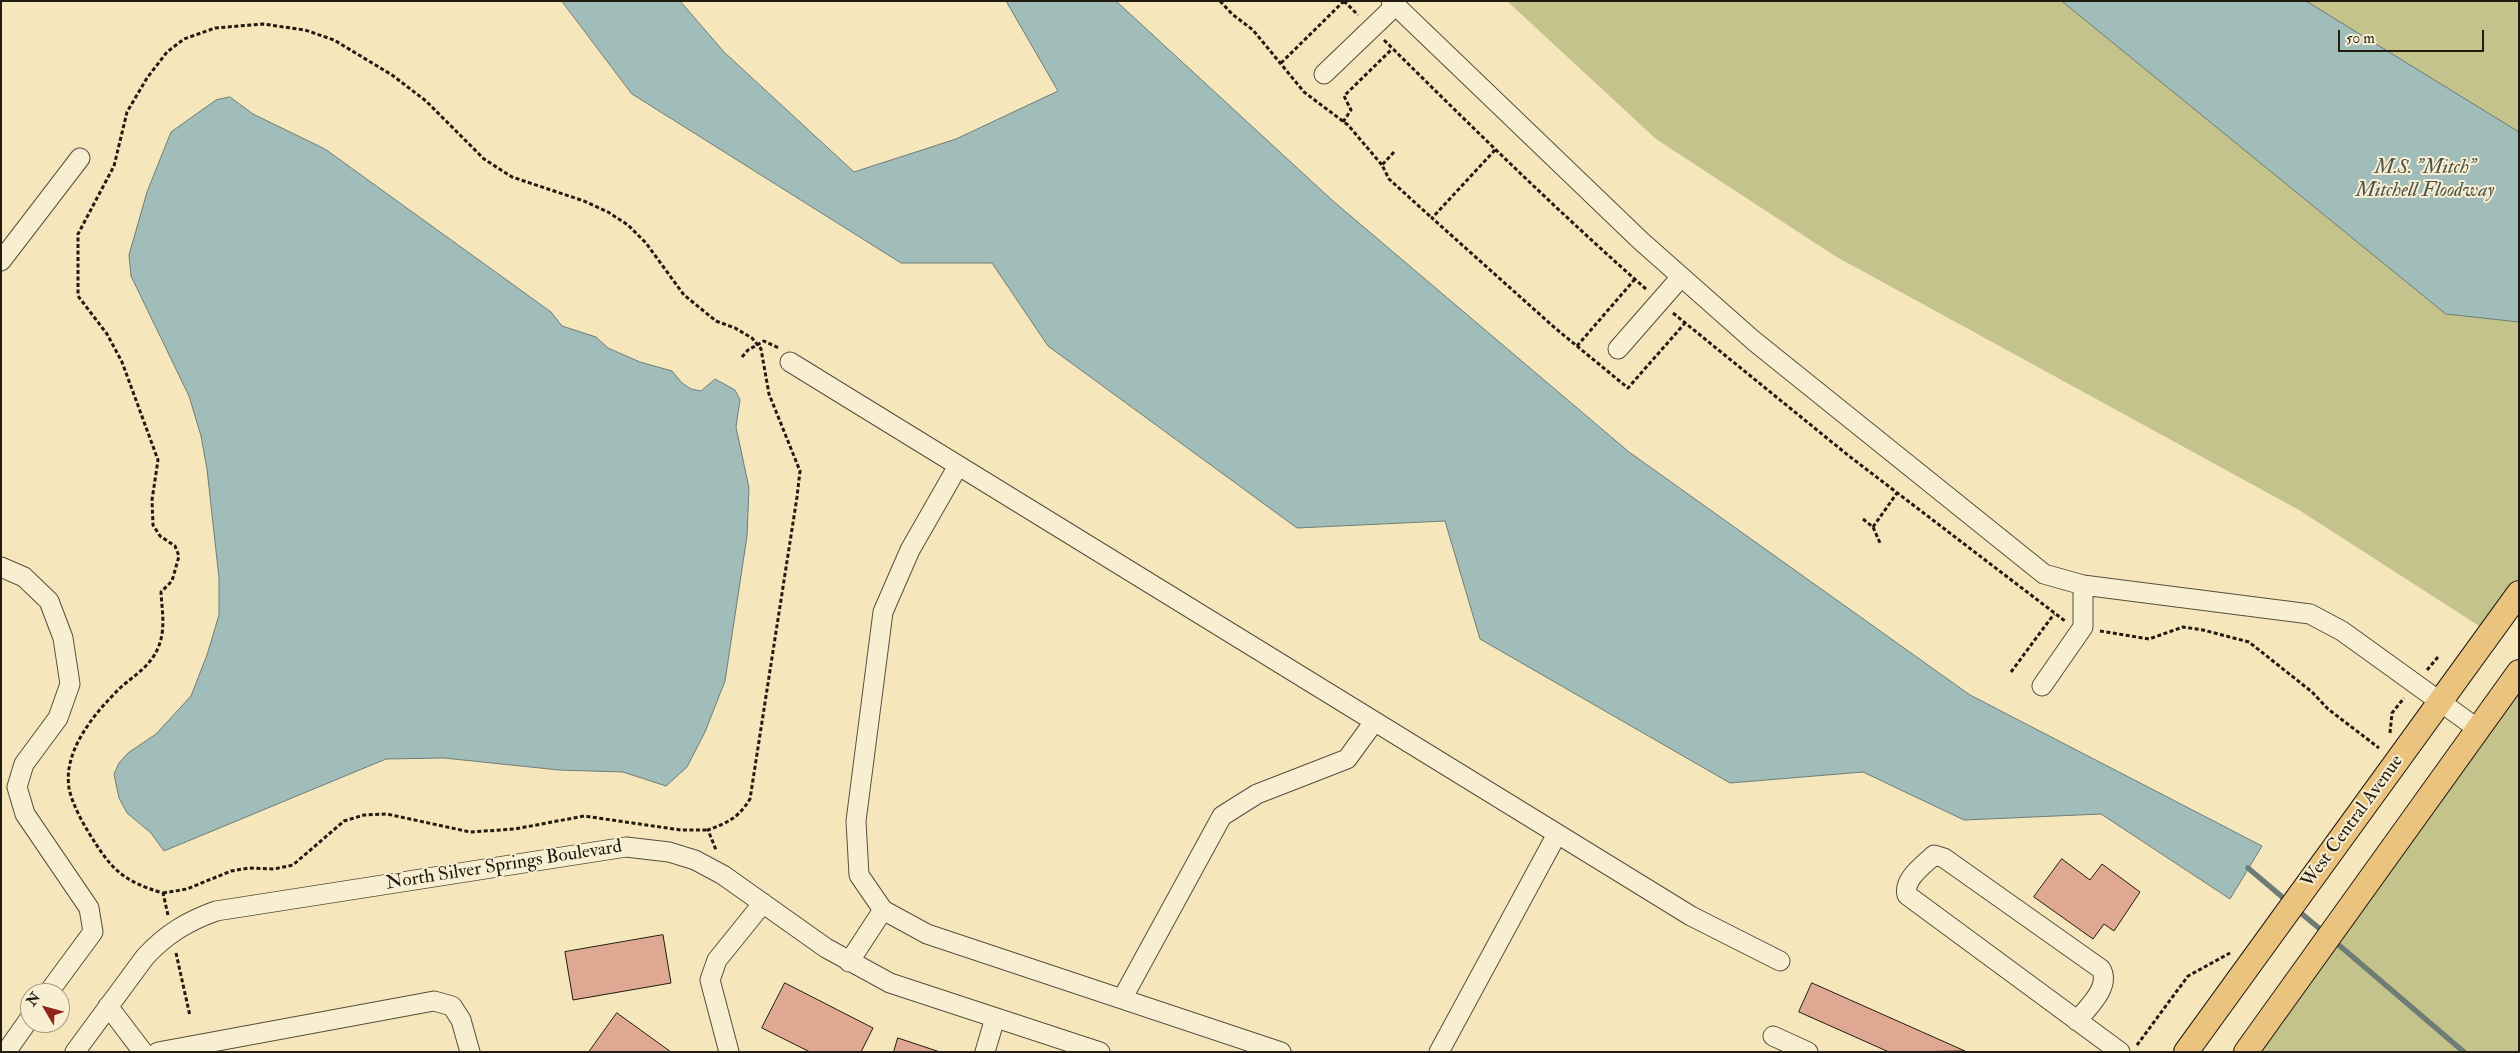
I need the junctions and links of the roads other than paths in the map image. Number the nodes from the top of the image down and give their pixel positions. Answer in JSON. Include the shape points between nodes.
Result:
{"nodes":[{"id":1,"x":1393,"y":4,"type":"edge"},
{"id":2,"x":1324,"y":74,"type":"dead end"},
{"id":3,"x":80,"y":158,"type":"dead end"},
{"id":4,"x":1,"y":261,"type":"edge"},
{"id":5,"x":1681,"y":277,"type":"junction"},
{"id":6,"x":1618,"y":349,"type":"dead end"},
{"id":7,"x":785,"y":355,"type":"road end"},
{"id":8,"x":958,"y":466,"type":"junction"},
{"id":9,"x":1,"y":566,"type":"edge"},
{"id":10,"x":2083,"y":586,"type":"junction"},
{"id":11,"x":2519,"y":593,"type":"edge"},
{"id":12,"x":2519,"y":672,"type":"edge"},
{"id":13,"x":2042,"y":686,"type":"dead end"},
{"id":14,"x":2440,"y":702,"type":"junction"},
{"id":15,"x":1374,"y":722,"type":"junction"},
{"id":16,"x":2478,"y":729,"type":"junction"},
{"id":17,"x":1557,"y":834,"type":"junction"},
{"id":18,"x":763,"y":902,"type":"junction"},
{"id":19,"x":884,"y":910,"type":"junction"},
{"id":20,"x":1780,"y":961,"type":"dead end"},
{"id":21,"x":849,"y":962,"type":"junction"},
{"id":22,"x":55,"y":983,"type":"edge"},
{"id":23,"x":1122,"y":999,"type":"junction"},
{"id":24,"x":108,"y":1006,"type":"junction"},
{"id":25,"x":996,"y":1018,"type":"junction"},
{"id":26,"x":2077,"y":1021,"type":"junction"},
{"id":27,"x":20,"y":1032,"type":"edge"},
{"id":28,"x":1773,"y":1036,"type":"dead end"},
{"id":29,"x":161,"y":1051,"type":"edge"},
{"id":30,"x":6,"y":1052,"type":"edge"},
{"id":31,"x":75,"y":1052,"type":"edge"},
{"id":32,"x":143,"y":1052,"type":"edge"},
{"id":33,"x":470,"y":1052,"type":"edge"},
{"id":34,"x":729,"y":1052,"type":"edge"},
{"id":35,"x":985,"y":1052,"type":"edge"},
{"id":36,"x":1100,"y":1052,"type":"edge"},
{"id":37,"x":1281,"y":1052,"type":"edge"},
{"id":38,"x":1440,"y":1052,"type":"edge"},
{"id":39,"x":1808,"y":1052,"type":"edge"},
{"id":40,"x":2120,"y":1052,"type":"edge"},
{"id":41,"x":2186,"y":1052,"type":"edge"},
{"id":42,"x":2246,"y":1052,"type":"edge"}],
"edges":[{"from":1,"to":2,"type":"street"},
{"from":1,"to":5,"type":"street"},
{"from":3,"to":4,"type":"street"},
{"from":5,"to":6,"type":"street"},
{"from":5,"to":10,"type":"street","via":[[1754,341],[2044,574]]},
{"from":7,"to":8,"type":"street"},
{"from":8,"to":15,"type":"street"},
{"from":8,"to":19,"type":"street","via":[[910,550],[883,612],[856,822],[859,875]]},
{"from":9,"to":22,"type":"street","via":[[24,577],[49,601],[63,638],[70,684],[58,718],[24,764],[17,787],[25,814],[88,908],[92,932]]},
{"from":10,"to":13,"type":"street","via":[[2083,627]]},
{"from":10,"to":14,"type":"street","via":[[2310,614],[2342,631]]},
{"from":11,"to":14,"type":"main road","name":"West Central Avenue"},
{"from":12,"to":16,"type":"main road"},
{"from":14,"to":16,"type":"street"},
{"from":14,"to":41,"type":"main road","name":"West Central Avenue","via":[[2338,844],[2247,952]]},
{"from":15,"to":17,"type":"street"},
{"from":15,"to":23,"type":"street","via":[[1347,759],[1257,794],[1222,816]]},
{"from":16,"to":42,"type":"main road"},
{"from":17,"to":20,"type":"street","via":[[1691,916]]},
{"from":17,"to":38,"type":"street"},
{"from":18,"to":21,"type":"street","name":"North Silver Springs Boulevard"},
{"from":18,"to":24,"type":"street","name":"North Silver Springs Boulevard","via":[[695,860],[669,852],[626,846],[216,911],[190,920],[172,932],[145,957]]},
{"from":18,"to":34,"type":"street","via":[[717,960],[710,980]]},
{"from":19,"to":21,"type":"street"},
{"from":19,"to":23,"type":"street","via":[[927,934]]},
{"from":21,"to":25,"type":"street","name":"North Silver Springs Boulevard","via":[[890,983]]},
{"from":23,"to":37,"type":"street"},
{"from":24,"to":31,"type":"street","name":"North Silver Springs Boulevard"},
{"from":24,"to":32,"type":"street"},
{"from":25,"to":35,"type":"street"},
{"from":25,"to":36,"type":"street","name":"North Silver Springs Boulevard"},
{"from":26,"to":26,"type":"street","via":[[1907,895],[1907,885],[1917,871],[1934,855],[1944,858],[2101,969],[2105,976],[2104,986]]},
{"from":26,"to":40,"type":"street"},
{"from":27,"to":30,"type":"street"},
{"from":28,"to":39,"type":"street"},
{"from":29,"to":33,"type":"street","via":[[434,1001],[452,1006],[461,1020]]}]}
